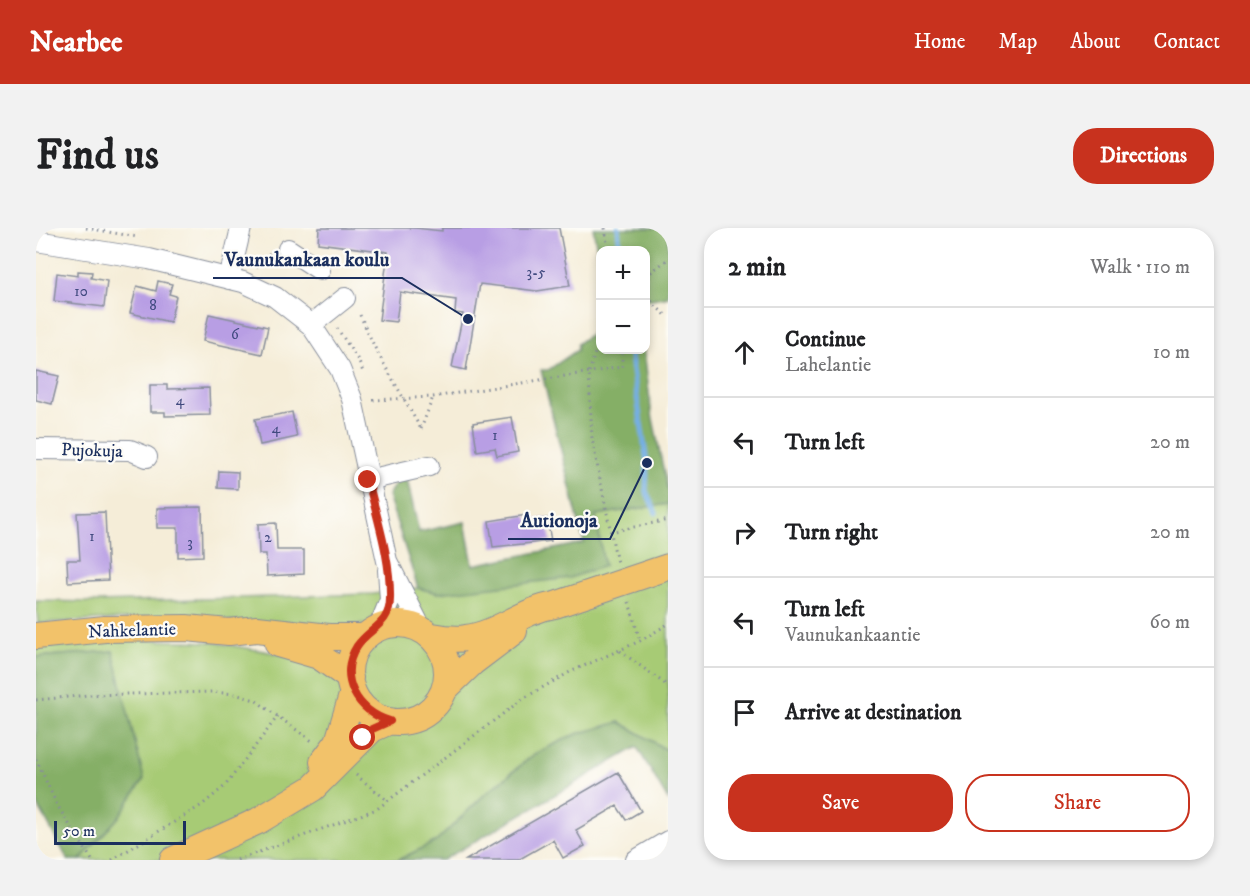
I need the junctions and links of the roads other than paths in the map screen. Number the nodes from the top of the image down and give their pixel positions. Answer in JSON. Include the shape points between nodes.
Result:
{"nodes":[{"id":1,"x":241,"y":228,"type":"edge"},
{"id":2,"x":36,"y":241,"type":"edge"},
{"id":3,"x":288,"y":249,"type":"road end"},
{"id":4,"x":320,"y":270,"type":"dead end"},
{"id":5,"x":236,"y":280,"type":"junction"},
{"id":6,"x":345,"y":298,"type":"dead end"},
{"id":7,"x":310,"y":325,"type":"junction"},
{"id":8,"x":36,"y":449,"type":"edge"},
{"id":9,"x":147,"y":457,"type":"dead end"},
{"id":10,"x":429,"y":465,"type":"dead end"},
{"id":11,"x":368,"y":480,"type":"junction"},
{"id":12,"x":387,"y":561,"type":"junction"},
{"id":13,"x":668,"y":567,"type":"edge"},
{"id":14,"x":555,"y":605,"type":"junction"},
{"id":15,"x":229,"y":632,"type":"junction"},
{"id":16,"x":371,"y":632,"type":"junction"},
{"id":17,"x":427,"y":633,"type":"junction"},
{"id":18,"x":36,"y":636,"type":"edge"},
{"id":19,"x":351,"y":685,"type":"junction"},
{"id":20,"x":445,"y":689,"type":"junction"},
{"id":21,"x":390,"y":721,"type":"junction"},
{"id":22,"x":292,"y":799,"type":"junction"},
{"id":23,"x":668,"y":841,"type":"edge"},
{"id":24,"x":173,"y":860,"type":"edge"},
{"id":25,"x":636,"y":860,"type":"edge"}],
"edges":[{"from":1,"to":5,"type":"street"},
{"from":2,"to":5,"type":"street","via":[[149,259]]},
{"from":3,"to":4,"type":"street"},
{"from":5,"to":7,"type":"street","via":[[275,297]]},
{"from":6,"to":7,"type":"street"},
{"from":7,"to":11,"type":"street","via":[[340,369],[352,399]]},
{"from":8,"to":9,"type":"street","name":"Pujokuja","via":[[130,450]]},
{"from":10,"to":11,"type":"street"},
{"from":11,"to":12,"type":"street"},
{"from":12,"to":16,"type":"street","via":[[390,600]]},
{"from":12,"to":17,"type":"street"},
{"from":13,"to":14,"type":"main road"},
{"from":14,"to":17,"type":"main road","via":[[539,608],[477,636],[458,639]]},
{"from":14,"to":20,"type":"main road","via":[[544,616],[510,633],[485,652]]},
{"from":15,"to":16,"type":"main road","name":"Nahkelantie","via":[[257,629],[329,637]]},
{"from":15,"to":18,"type":"main road","name":"Nahkelantie","via":[[137,628]]},
{"from":15,"to":19,"type":"main road","name":"Nahkelantie","via":[[319,656]]},
{"from":16,"to":17,"type":"main road","via":[[405,624]]},
{"from":16,"to":19,"type":"main road","via":[[351,660]]},
{"from":17,"to":20,"type":"main road","via":[[445,657]]},
{"from":19,"to":21,"type":"main road","via":[[371,714]]},
{"from":19,"to":22,"type":"main road","via":[[338,742]]},
{"from":20,"to":21,"type":"main road","via":[[431,709],[419,717],[405,722]]},
{"from":21,"to":22,"type":"main road","via":[[372,729],[313,788]]},
{"from":22,"to":24,"type":"main road","via":[[258,821]]},
{"from":23,"to":25,"type":"street"}]}
